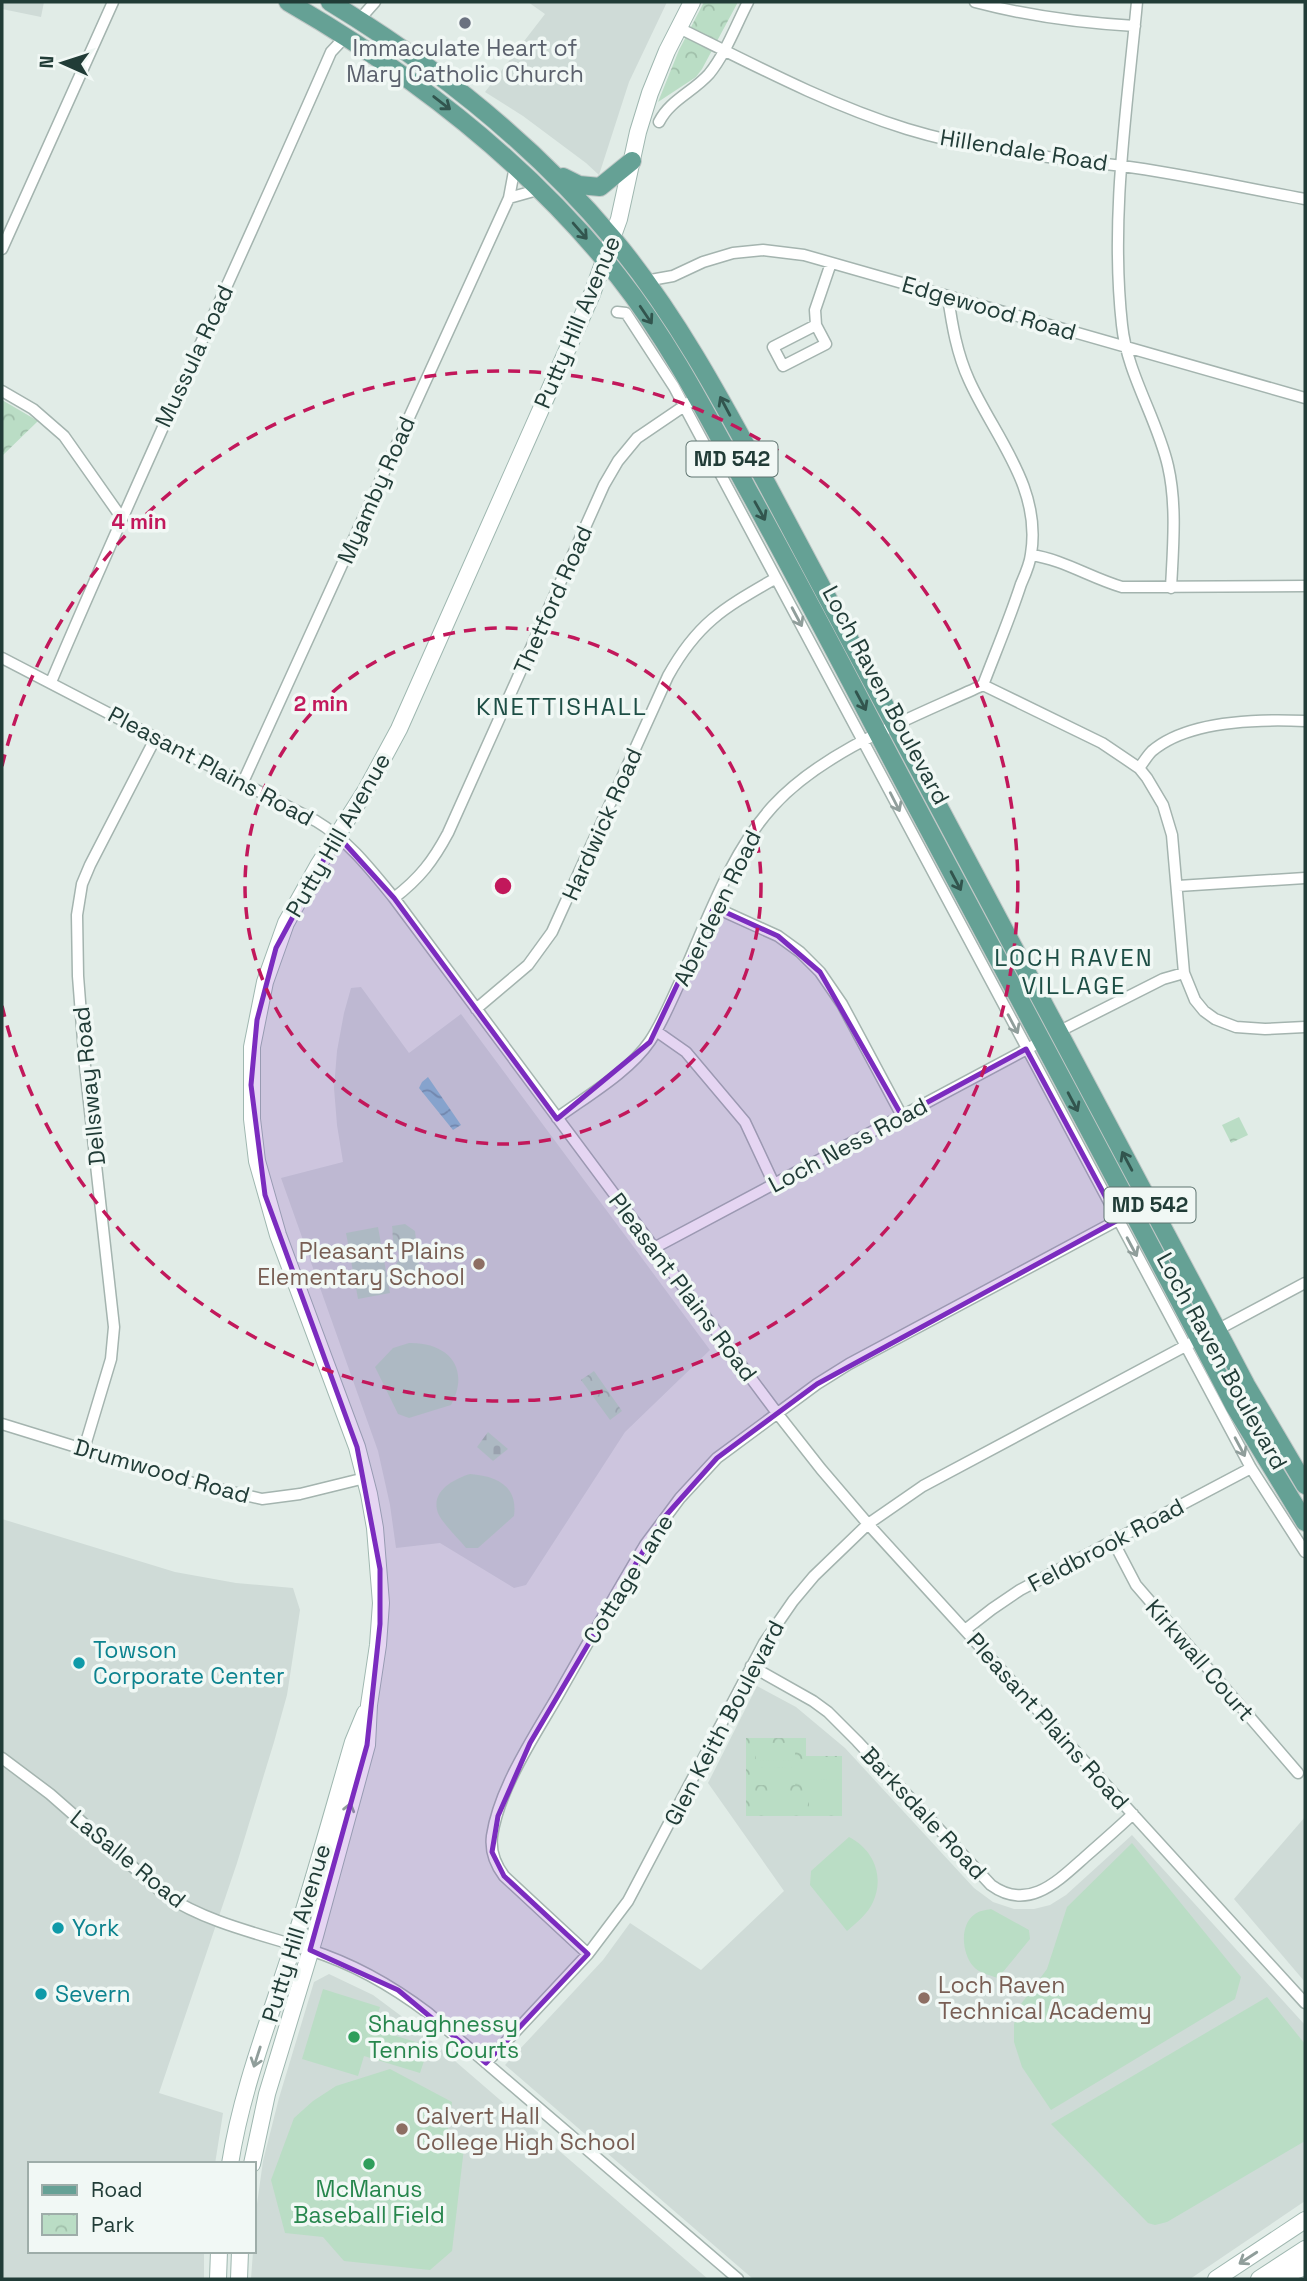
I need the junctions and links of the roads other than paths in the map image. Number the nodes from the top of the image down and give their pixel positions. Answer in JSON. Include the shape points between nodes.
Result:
{"nodes":[{"id":1,"x":113,"y":2,"type":"edge"},
{"id":2,"x":288,"y":2,"type":"edge"},
{"id":3,"x":330,"y":2,"type":"edge"},
{"id":4,"x":374,"y":2,"type":"edge"},
{"id":5,"x":692,"y":2,"type":"edge"},
{"id":6,"x":748,"y":2,"type":"edge"},
{"id":7,"x":975,"y":2,"type":"edge"},
{"id":8,"x":1137,"y":2,"type":"edge"},
{"id":9,"x":359,"y":20,"type":"junction"},
{"id":10,"x":1135,"y":26,"type":"junction"},
{"id":11,"x":679,"y":28,"type":"junction"},
{"id":12,"x":346,"y":36,"type":"junction"},
{"id":13,"x":723,"y":50,"type":"junction"},
{"id":14,"x":659,"y":122,"type":"dead end"},
{"id":15,"x":632,"y":161,"type":"junction"},
{"id":16,"x":515,"y":166,"type":"junction"},
{"id":17,"x":1122,"y":166,"type":"junction"},
{"id":18,"x":551,"y":171,"type":"junction"},
{"id":19,"x":541,"y":189,"type":"junction"},
{"id":20,"x":509,"y":198,"type":"junction"},
{"id":21,"x":1305,"y":199,"type":"edge"},
{"id":22,"x":613,"y":239,"type":"junction"},
{"id":23,"x":2,"y":249,"type":"edge"},
{"id":24,"x":605,"y":260,"type":"junction"},
{"id":25,"x":831,"y":263,"type":"junction"},
{"id":26,"x":673,"y":276,"type":"junction"},
{"id":27,"x":645,"y":281,"type":"junction"},
{"id":28,"x":657,"y":297,"type":"junction"},
{"id":29,"x":948,"y":297,"type":"junction"},
{"id":30,"x":617,"y":312,"type":"dead end"},
{"id":31,"x":816,"y":325,"type":"junction"},
{"id":32,"x":1125,"y":347,"type":"junction"},
{"id":33,"x":2,"y":391,"type":"edge"},
{"id":34,"x":1305,"y":398,"type":"edge"},
{"id":35,"x":691,"y":402,"type":"junction"},
{"id":36,"x":121,"y":517,"type":"junction"},
{"id":37,"x":1031,"y":555,"type":"junction"},
{"id":38,"x":776,"y":578,"type":"junction"},
{"id":39,"x":1305,"y":586,"type":"edge"},
{"id":40,"x":1171,"y":588,"type":"junction"},
{"id":41,"x":2,"y":658,"type":"edge"},
{"id":42,"x":51,"y":682,"type":"junction"},
{"id":43,"x":982,"y":685,"type":"junction"},
{"id":44,"x":1305,"y":721,"type":"edge"},
{"id":45,"x":896,"y":726,"type":"junction"},
{"id":46,"x":156,"y":737,"type":"junction"},
{"id":47,"x":871,"y":738,"type":"junction"},
{"id":48,"x":1139,"y":768,"type":"junction"},
{"id":49,"x":243,"y":782,"type":"junction"},
{"id":50,"x":337,"y":835,"type":"junction"},
{"id":51,"x":1305,"y":878,"type":"edge"},
{"id":52,"x":1178,"y":886,"type":"junction"},
{"id":53,"x":394,"y":898,"type":"junction"},
{"id":54,"x":714,"y":907,"type":"junction"},
{"id":55,"x":1184,"y":973,"type":"junction"},
{"id":56,"x":477,"y":1009,"type":"junction"},
{"id":57,"x":1305,"y":1027,"type":"edge"},
{"id":58,"x":656,"y":1031,"type":"junction"},
{"id":59,"x":1058,"y":1032,"type":"junction"},
{"id":60,"x":1034,"y":1045,"type":"junction"},
{"id":61,"x":902,"y":1116,"type":"junction"},
{"id":62,"x":557,"y":1118,"type":"junction"},
{"id":63,"x":774,"y":1184,"type":"junction"},
{"id":64,"x":1118,"y":1220,"type":"junction"},
{"id":65,"x":654,"y":1248,"type":"junction"},
{"id":66,"x":1305,"y":1283,"type":"edge"},
{"id":67,"x":1217,"y":1330,"type":"junction"},
{"id":68,"x":1192,"y":1342,"type":"junction"},
{"id":69,"x":777,"y":1413,"type":"junction"},
{"id":70,"x":2,"y":1424,"type":"edge"},
{"id":71,"x":84,"y":1449,"type":"junction"},
{"id":72,"x":1251,"y":1468,"type":"junction"},
{"id":73,"x":365,"y":1478,"type":"junction"},
{"id":74,"x":1305,"y":1485,"type":"edge"},
{"id":75,"x":1305,"y":1522,"type":"edge"},
{"id":76,"x":868,"y":1524,"type":"junction"},
{"id":77,"x":1113,"y":1541,"type":"junction"},
{"id":78,"x":1305,"y":1552,"type":"edge"},
{"id":79,"x":965,"y":1630,"type":"junction"},
{"id":80,"x":751,"y":1666,"type":"junction"},
{"id":81,"x":369,"y":1705,"type":"junction"},
{"id":82,"x":2,"y":1758,"type":"edge"},
{"id":83,"x":1298,"y":1773,"type":"dead end"},
{"id":84,"x":1133,"y":1814,"type":"junction"},
{"id":85,"x":293,"y":1945,"type":"junction"},
{"id":86,"x":310,"y":1950,"type":"junction"},
{"id":87,"x":588,"y":1954,"type":"junction"},
{"id":88,"x":1305,"y":2003,"type":"edge"},
{"id":89,"x":486,"y":2063,"type":"junction"},
{"id":90,"x":230,"y":2162,"type":"edge"},
{"id":91,"x":252,"y":2162,"type":"edge"},
{"id":92,"x":1305,"y":2220,"type":"edge"},
{"id":93,"x":1305,"y":2235,"type":"edge"},
{"id":94,"x":1280,"y":2237,"type":"junction"},
{"id":95,"x":1305,"y":2249,"type":"edge"},
{"id":96,"x":219,"y":2253,"type":"edge"},
{"id":97,"x":240,"y":2253,"type":"edge"},
{"id":98,"x":1305,"y":2267,"type":"edge"},
{"id":99,"x":218,"y":2279,"type":"edge"},
{"id":100,"x":239,"y":2279,"type":"edge"},
{"id":101,"x":738,"y":2279,"type":"edge"},
{"id":102,"x":1216,"y":2279,"type":"edge"},
{"id":103,"x":1259,"y":2279,"type":"edge"},
{"id":104,"x":1274,"y":2279,"type":"edge"}],
"edges":[{"from":1,"to":23,"type":"street"},
{"from":2,"to":12,"type":"main road","name":"Loch Raven Boulevard","number":"MD 542"},
{"from":3,"to":9,"type":"main road","name":"Loch Raven Boulevard","number":"MD 542"},
{"from":4,"to":9,"type":"street"},
{"from":5,"to":11,"type":"street","name":"Putty Hill Avenue"},
{"from":6,"to":13,"type":"street"},
{"from":7,"to":10,"type":"street","via":[[1048,18]]},
{"from":8,"to":10,"type":"street"},
{"from":9,"to":12,"type":"main road"},
{"from":9,"to":18,"type":"main road","name":"Loch Raven Boulevard","number":"MD 542","via":[[470,99]]},
{"from":10,"to":17,"type":"street"},
{"from":11,"to":13,"type":"street","name":"Hillendale Road"},
{"from":11,"to":15,"type":"street","name":"Putty Hill Avenue","via":[[650,93]]},
{"from":12,"to":16,"type":"main road","name":"Loch Raven Boulevard","number":"MD 542","one_way":true,"via":[[429,93]]},
{"from":12,"to":36,"type":"street","name":"Mussula Road","via":[[331,52]]},
{"from":13,"to":14,"type":"street","via":[[707,76],[671,105]]},
{"from":13,"to":17,"type":"street","name":"Hillendale Road","via":[[820,97],[908,129],[993,150]]},
{"from":15,"to":18,"type":"main road","via":[[606,184],[593,187]]},
{"from":15,"to":22,"type":"street","name":"Putty Hill Avenue"},
{"from":16,"to":19,"type":"main road","name":"Loch Raven Boulevard","number":"MD 542"},
{"from":16,"to":20,"type":"street","name":"Myamby Road"},
{"from":17,"to":21,"type":"street","name":"Hillendale Road"},
{"from":17,"to":32,"type":"street","via":[[1118,257]]},
{"from":18,"to":22,"type":"main road","name":"Loch Raven Boulevard","number":"MD 542"},
{"from":19,"to":20,"type":"street"},
{"from":19,"to":24,"type":"main road","name":"Loch Raven Boulevard","number":"MD 542","one_way":true},
{"from":20,"to":49,"type":"street","name":"Myamby Road"},
{"from":22,"to":24,"type":"street","name":"Putty Hill Avenue"},
{"from":22,"to":27,"type":"main road","name":"Loch Raven Boulevard","number":"MD 542"},
{"from":24,"to":35,"type":"main road","name":"Loch Raven Boulevard","number":"MD 542","one_way":true,"via":[[657,331]]},
{"from":24,"to":50,"type":"street","name":"Putty Hill Avenue","via":[[399,729]]},
{"from":25,"to":26,"type":"street","name":"Edgewood Road","via":[[780,251],[747,251],[716,257]]},
{"from":25,"to":29,"type":"street","name":"Edgewood Road"},
{"from":25,"to":31,"type":"street","via":[[815,310]]},
{"from":26,"to":27,"type":"street","name":"Edgewood Road"},
{"from":26,"to":28,"type":"street","name":"Edgewood Road"},
{"from":27,"to":28,"type":"main road","name":"Loch Raven Boulevard","number":"MD 542"},
{"from":45,"to":28,"type":"main road","name":"Loch Raven Boulevard","number":"MD 542","one_way":true,"via":[[712,381]]},
{"from":29,"to":32,"type":"street","name":"Edgewood Road"},
{"from":29,"to":37,"type":"street","via":[[956,344],[969,380],[1020,474],[1032,532]]},
{"from":30,"to":35,"type":"street","name":"Loch Raven Boulevard","via":[[626,313]]},
{"from":31,"to":31,"type":"street","via":[[826,344],[783,366],[773,347]]},
{"from":32,"to":34,"type":"street","name":"Edgewood Road"},
{"from":32,"to":40,"type":"street","via":[[1168,466],[1174,528]]},
{"from":33,"to":36,"type":"street","via":[[33,409],[64,436]]},
{"from":35,"to":38,"type":"street","name":"Loch Raven Boulevard"},
{"from":35,"to":47,"type":"main road","name":"Loch Raven Boulevard","number":"MD 542","one_way":true,"via":[[792,569]]},
{"from":35,"to":53,"type":"street","name":"Thetford Road","via":[[637,438],[618,461],[448,833],[419,878]]},
{"from":36,"to":42,"type":"street","name":"Mussula Road"},
{"from":37,"to":40,"type":"street","via":[[1122,587]]},
{"from":37,"to":43,"type":"street"},
{"from":38,"to":47,"type":"street","name":"Loch Raven Boulevard","one_way":true},
{"from":38,"to":56,"type":"street","name":"Hardwick Road","via":[[718,614],[690,641],[668,676],[552,932],[528,965]]},
{"from":39,"to":40,"type":"street"},
{"from":41,"to":42,"type":"street","name":"Pleasant Plains Road"},
{"from":42,"to":46,"type":"street","name":"Pleasant Plains Road"},
{"from":43,"to":45,"type":"street","name":"Aberdeen Road"},
{"from":43,"to":48,"type":"street","via":[[1102,743]]},
{"from":44,"to":48,"type":"street","via":[[1247,722],[1186,734],[1158,747]]},
{"from":45,"to":47,"type":"street","name":"Aberdeen Road"},
{"from":45,"to":59,"type":"main road","name":"Loch Raven Boulevard","number":"MD 542"},
{"from":46,"to":49,"type":"street","name":"Pleasant Plains Road"},
{"from":46,"to":71,"type":"street","name":"Dellsway Road","via":[[90,865],[78,902],[84,1054],[114,1327],[111,1359]]},
{"from":47,"to":54,"type":"street","name":"Aberdeen Road","via":[[810,773],[773,806],[747,839]]},
{"from":47,"to":60,"type":"main road","name":"Loch Raven Boulevard","number":"MD 542","one_way":true},
{"from":48,"to":52,"type":"street","via":[[1168,820]]},
{"from":49,"to":50,"type":"street","name":"Pleasant Plains Road"},
{"from":50,"to":53,"type":"street","name":"Pleasant Plains Road"},
{"from":50,"to":73,"type":"street","name":"Putty Hill Avenue","via":[[286,923],[265,982],[252,1046],[252,1108],[257,1161],[271,1214]]},
{"from":51,"to":52,"type":"street"},
{"from":52,"to":55,"type":"street"},
{"from":53,"to":56,"type":"street","name":"Pleasant Plains Road"},
{"from":54,"to":58,"type":"street","name":"Aberdeen Road"},
{"from":54,"to":61,"type":"street","via":[[778,936],[820,972]]},
{"from":55,"to":57,"type":"street","via":[[1204,1011],[1226,1024],[1250,1029]]},
{"from":55,"to":59,"type":"street"},
{"from":56,"to":62,"type":"street","name":"Pleasant Plains Road"},
{"from":58,"to":62,"type":"street","name":"Aberdeen Road","via":[[627,1066]]},
{"from":58,"to":63,"type":"street","via":[[687,1052],[745,1122]]},
{"from":59,"to":60,"type":"main road"},
{"from":67,"to":59,"type":"main road","name":"Loch Raven Boulevard","number":"MD 542","one_way":true},
{"from":60,"to":61,"type":"street","name":"Loch Ness Road"},
{"from":60,"to":64,"type":"street","name":"Loch Raven Boulevard"},
{"from":60,"to":68,"type":"main road","name":"Loch Raven Boulevard","number":"MD 542","one_way":true},
{"from":61,"to":63,"type":"street","name":"Loch Ness Road"},
{"from":62,"to":65,"type":"street","name":"Pleasant Plains Road"},
{"from":63,"to":65,"type":"street","name":"Loch Ness Road"},
{"from":64,"to":68,"type":"street","name":"Loch Raven Boulevard","one_way":true},
{"from":64,"to":69,"type":"street","name":"Cottage Lane","via":[[849,1364]]},
{"from":65,"to":69,"type":"street","name":"Pleasant Plains Road"},
{"from":66,"to":67,"type":"street"},
{"from":67,"to":68,"type":"main road"},
{"from":67,"to":74,"type":"main road","name":"Loch Raven Boulevard","number":"MD 542"},
{"from":68,"to":72,"type":"street","name":"Loch Raven Boulevard","one_way":true},
{"from":68,"to":75,"type":"main road","name":"Loch Raven Boulevard","number":"MD 542"},
{"from":68,"to":76,"type":"street","name":"Glen Keith Boulevard","via":[[955,1467]]},
{"from":69,"to":76,"type":"street","name":"Pleasant Plains Road"},
{"from":69,"to":87,"type":"street","name":"Cottage Lane","via":[[718,1458],[661,1521],[530,1743],[502,1804],[492,1837],[496,1865]]},
{"from":70,"to":71,"type":"street","name":"Drumwood Road"},
{"from":71,"to":73,"type":"street","name":"Drumwood Road","via":[[192,1483],[262,1499]]},
{"from":72,"to":77,"type":"street","name":"Feldbrook Road"},
{"from":72,"to":78,"type":"street","name":"Loch Raven Boulevard"},
{"from":73,"to":81,"type":"street","name":"Putty Hill Avenue","via":[[381,1593]]},
{"from":76,"to":79,"type":"street","name":"Pleasant Plains Road"},
{"from":76,"to":80,"type":"street","name":"Glen Keith Boulevard","via":[[803,1588]]},
{"from":77,"to":79,"type":"street","name":"Feldbrook Road","via":[[1020,1590]]},
{"from":77,"to":83,"type":"street","name":"Kirkwall Court","via":[[1142,1592]]},
{"from":79,"to":84,"type":"street","name":"Pleasant Plains Road"},
{"from":80,"to":84,"type":"street","name":"Barksdale Road","via":[[828,1712],[998,1891],[1027,1895],[1052,1886]]},
{"from":80,"to":87,"type":"street","name":"Glen Keith Boulevard","via":[[648,1866]]},
{"from":81,"to":85,"type":"street","name":"Putty Hill Avenue","via":[[353,1742]]},
{"from":86,"to":81,"type":"street","name":"Putty Hill Avenue","one_way":true,"via":[[367,1745]]},
{"from":82,"to":85,"type":"street","name":"LaSalle Road","via":[[186,1909]]},
{"from":84,"to":88,"type":"street","name":"Pleasant Plains Road"},
{"from":85,"to":86,"type":"street","name":"LaSalle Road"},
{"from":85,"to":90,"type":"street","name":"Putty Hill Avenue","one_way":true,"via":[[240,2112]]},
{"from":86,"to":89,"type":"street","name":"LaSalle Road","via":[[398,1990]]},
{"from":86,"to":91,"type":"street","name":"Putty Hill Avenue","via":[[267,2094]]},
{"from":87,"to":89,"type":"street","name":"Glen Keith Boulevard"},
{"from":89,"to":101,"type":"street","name":"LaSalle Road"},
{"from":92,"to":94,"type":"street"},
{"from":93,"to":94,"type":"street"},
{"from":94,"to":102,"type":"street","one_way":true},
{"from":95,"to":103,"type":"street"},
{"from":96,"to":99,"type":"street"},
{"from":97,"to":100,"type":"street"},
{"from":98,"to":104,"type":"street"}]}
